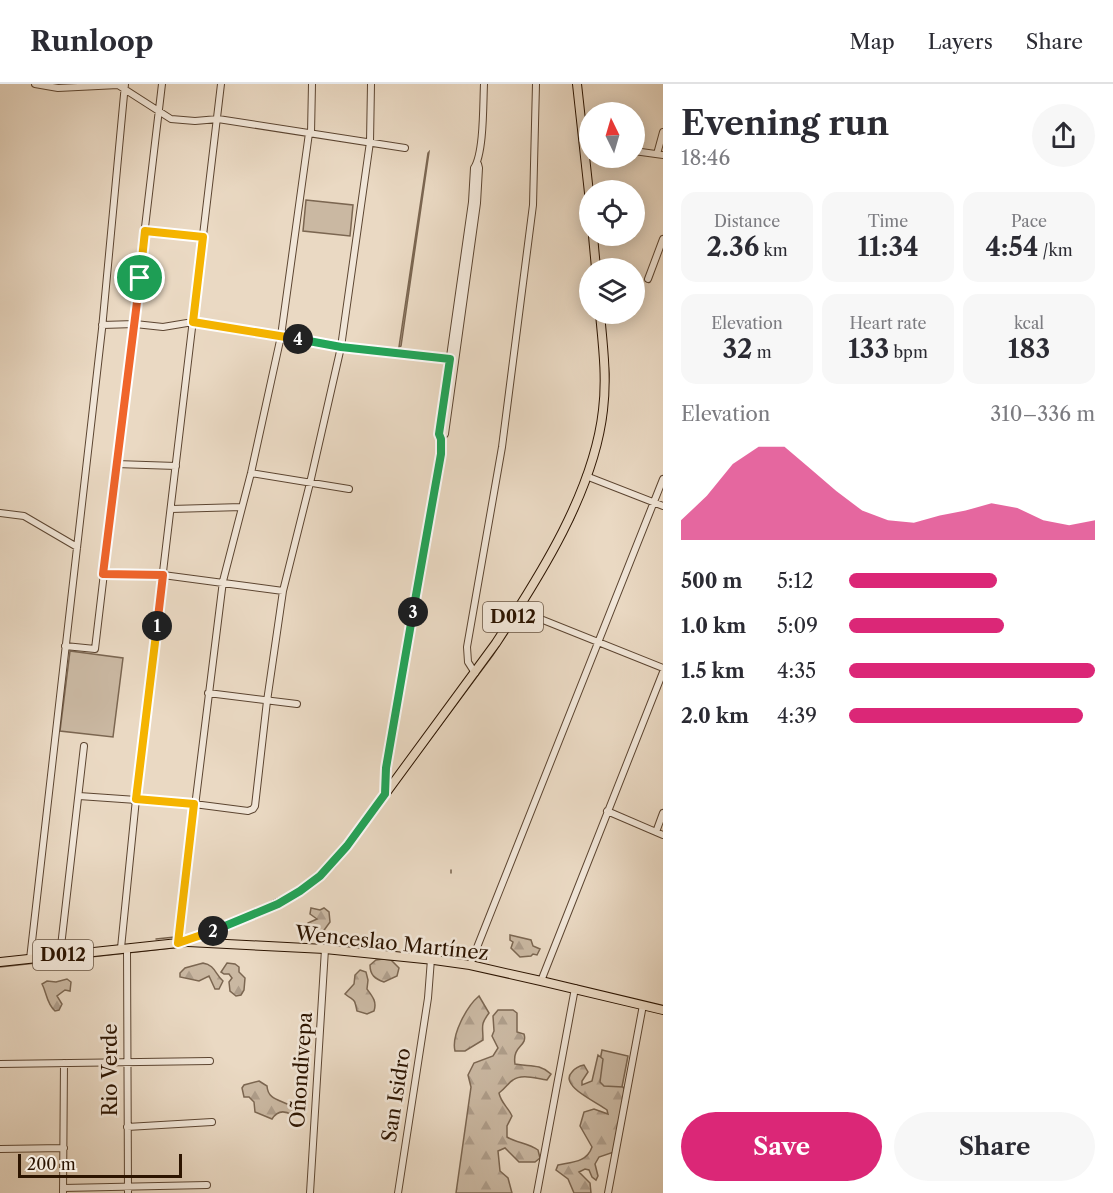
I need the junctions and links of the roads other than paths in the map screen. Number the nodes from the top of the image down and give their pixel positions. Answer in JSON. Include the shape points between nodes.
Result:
{"nodes":[{"id":1,"x":35,"y":84,"type":"edge"},
{"id":2,"x":162,"y":84,"type":"edge"},
{"id":3,"x":221,"y":84,"type":"edge"},
{"id":4,"x":312,"y":84,"type":"edge"},
{"id":5,"x":371,"y":84,"type":"edge"},
{"id":6,"x":484,"y":84,"type":"edge"},
{"id":7,"x":536,"y":84,"type":"edge"},
{"id":8,"x":577,"y":84,"type":"edge"},
{"id":9,"x":125,"y":86,"type":"edge"},
{"id":10,"x":580,"y":102,"type":"edge"},
{"id":11,"x":159,"y":111,"type":"junction"},
{"id":12,"x":218,"y":119,"type":"junction"},
{"id":13,"x":663,"y":132,"type":"edge"},
{"id":14,"x":310,"y":133,"type":"junction"},
{"id":15,"x":370,"y":142,"type":"junction"},
{"id":16,"x":405,"y":148,"type":"dead end"},
{"id":17,"x":645,"y":153,"type":"edge"},
{"id":18,"x":660,"y":155,"type":"edge"},
{"id":19,"x":145,"y":231,"type":"junction"},
{"id":20,"x":203,"y":237,"type":"junction"},
{"id":21,"x":663,"y":240,"type":"edge"},
{"id":22,"x":648,"y":279,"type":"dead end"},
{"id":23,"x":193,"y":322,"type":"junction"},
{"id":24,"x":135,"y":324,"type":"junction"},
{"id":25,"x":601,"y":324,"type":"edge"},
{"id":26,"x":102,"y":325,"type":"junction"},
{"id":27,"x":281,"y":336,"type":"junction"},
{"id":28,"x":341,"y":347,"type":"junction"},
{"id":29,"x":452,"y":360,"type":"junction"},
{"id":30,"x":116,"y":464,"type":"junction"},
{"id":31,"x":176,"y":466,"type":"junction"},
{"id":32,"x":251,"y":473,"type":"junction"},
{"id":33,"x":586,"y":476,"type":"junction"},
{"id":34,"x":663,"y":479,"type":"edge"},
{"id":35,"x":310,"y":483,"type":"junction"},
{"id":36,"x":350,"y":489,"type":"dead end"},
{"id":37,"x":654,"y":502,"type":"junction"},
{"id":38,"x":663,"y":506,"type":"edge"},
{"id":39,"x":242,"y":507,"type":"junction"},
{"id":40,"x":171,"y":509,"type":"junction"},
{"id":41,"x":0,"y":513,"type":"edge"},
{"id":42,"x":77,"y":547,"type":"junction"},
{"id":43,"x":103,"y":574,"type":"junction"},
{"id":44,"x":163,"y":575,"type":"junction"},
{"id":45,"x":223,"y":581,"type":"junction"},
{"id":46,"x":283,"y":591,"type":"junction"},
{"id":47,"x":518,"y":610,"type":"junction"},
{"id":48,"x":598,"y":642,"type":"junction"},
{"id":49,"x":65,"y":646,"type":"junction"},
{"id":50,"x":663,"y":670,"type":"edge"},
{"id":51,"x":475,"y":673,"type":"junction"},
{"id":52,"x":208,"y":693,"type":"junction"},
{"id":53,"x":267,"y":700,"type":"junction"},
{"id":54,"x":297,"y":704,"type":"dead end"},
{"id":55,"x":84,"y":746,"type":"dead end"},
{"id":56,"x":385,"y":794,"type":"junction"},
{"id":57,"x":79,"y":796,"type":"junction"},
{"id":58,"x":136,"y":799,"type":"junction"},
{"id":59,"x":194,"y":804,"type":"junction"},
{"id":60,"x":608,"y":811,"type":"junction"},
{"id":61,"x":663,"y":813,"type":"edge"},
{"id":62,"x":660,"y":833,"type":"edge"},
{"id":63,"x":182,"y":943,"type":"junction"},
{"id":64,"x":124,"y":948,"type":"junction"},
{"id":65,"x":325,"y":949,"type":"junction"},
{"id":66,"x":60,"y":955,"type":"junction"},
{"id":67,"x":30,"y":958,"type":"junction"},
{"id":68,"x":431,"y":959,"type":"junction"},
{"id":69,"x":0,"y":962,"type":"edge"},
{"id":70,"x":470,"y":965,"type":"junction"},
{"id":71,"x":541,"y":981,"type":"junction"},
{"id":72,"x":575,"y":988,"type":"junction"},
{"id":73,"x":643,"y":1005,"type":"junction"},
{"id":74,"x":663,"y":1010,"type":"edge"},
{"id":75,"x":210,"y":1061,"type":"dead end"},
{"id":76,"x":127,"y":1062,"type":"junction"},
{"id":77,"x":64,"y":1063,"type":"junction"},
{"id":78,"x":0,"y":1064,"type":"edge"},
{"id":79,"x":212,"y":1122,"type":"dead end"},
{"id":80,"x":127,"y":1127,"type":"junction"},
{"id":81,"x":64,"y":1148,"type":"junction"},
{"id":82,"x":0,"y":1149,"type":"edge"},
{"id":83,"x":207,"y":1185,"type":"dead end"},
{"id":84,"x":63,"y":1190,"type":"edge"},
{"id":85,"x":128,"y":1190,"type":"edge"},
{"id":86,"x":309,"y":1193,"type":"edge"},
{"id":87,"x":398,"y":1193,"type":"edge"},
{"id":88,"x":537,"y":1193,"type":"edge"},
{"id":89,"x":608,"y":1193,"type":"edge"}],
"edges":[{"from":1,"to":9,"type":"street","via":[[58,88]]},
{"from":2,"to":11,"type":"street"},
{"from":3,"to":12,"type":"street","name":"Rio Verde"},
{"from":4,"to":14,"type":"street"},
{"from":5,"to":15,"type":"street"},
{"from":6,"to":29,"type":"street","via":[[481,136]]},
{"from":7,"to":51,"type":"street","via":[[533,205],[502,447],[467,646],[468,662]]},
{"from":8,"to":10,"type":"main road"},
{"from":9,"to":11,"type":"street"},
{"from":9,"to":26,"type":"street"},
{"from":11,"to":12,"type":"street","via":[[171,119]]},
{"from":11,"to":19,"type":"street"},
{"from":12,"to":14,"type":"street"},
{"from":12,"to":20,"type":"street","name":"Rio Verde"},
{"from":13,"to":18,"type":"street"},
{"from":14,"to":15,"type":"street"},
{"from":14,"to":27,"type":"street"},
{"from":15,"to":16,"type":"street"},
{"from":15,"to":28,"type":"street"},
{"from":17,"to":18,"type":"street"},
{"from":19,"to":20,"type":"street"},
{"from":19,"to":24,"type":"street"},
{"from":20,"to":23,"type":"street","name":"Rio Verde"},
{"from":21,"to":22,"type":"street"},
{"from":23,"to":24,"type":"street","via":[[164,327]]},
{"from":23,"to":27,"type":"street"},
{"from":23,"to":31,"type":"street","name":"Rio Verde"},
{"from":24,"to":26,"type":"street"},
{"from":24,"to":30,"type":"street"},
{"from":25,"to":33,"type":"main road","number":"D012","via":[[605,387],[601,421]]},
{"from":26,"to":42,"type":"street"},
{"from":27,"to":28,"type":"street"},
{"from":27,"to":32,"type":"street"},
{"from":28,"to":29,"type":"street"},
{"from":28,"to":35,"type":"street"},
{"from":29,"to":56,"type":"street","via":[[439,434],[441,454],[386,768]]},
{"from":30,"to":31,"type":"street"},
{"from":30,"to":43,"type":"street"},
{"from":31,"to":40,"type":"street","name":"Rio Verde"},
{"from":32,"to":35,"type":"street"},
{"from":32,"to":39,"type":"street"},
{"from":33,"to":37,"type":"street"},
{"from":33,"to":47,"type":"main road","number":"D012","via":[[567,523]]},
{"from":34,"to":37,"type":"street"},
{"from":35,"to":36,"type":"street"},
{"from":35,"to":46,"type":"street"},
{"from":37,"to":38,"type":"street"},
{"from":37,"to":48,"type":"street"},
{"from":39,"to":40,"type":"street"},
{"from":39,"to":45,"type":"street"},
{"from":40,"to":44,"type":"street","name":"Rio Verde"},
{"from":41,"to":42,"type":"street","via":[[24,516]]},
{"from":42,"to":49,"type":"street"},
{"from":43,"to":44,"type":"street"},
{"from":43,"to":49,"type":"street","via":[[95,649]]},
{"from":44,"to":45,"type":"street"},
{"from":44,"to":58,"type":"street","name":"Rio Verde"},
{"from":45,"to":46,"type":"street"},
{"from":45,"to":52,"type":"street"},
{"from":46,"to":53,"type":"street"},
{"from":47,"to":48,"type":"street"},
{"from":47,"to":51,"type":"main road","number":"D012"},
{"from":48,"to":50,"type":"street"},
{"from":48,"to":70,"type":"street"},
{"from":49,"to":67,"type":"street"},
{"from":50,"to":60,"type":"street"},
{"from":51,"to":56,"type":"main road","number":"D012"},
{"from":52,"to":53,"type":"street"},
{"from":52,"to":59,"type":"street"},
{"from":53,"to":54,"type":"street"},
{"from":53,"to":59,"type":"street","via":[[253,809]]},
{"from":55,"to":57,"type":"street"},
{"from":56,"to":63,"type":"main road","number":"D012","via":[[329,867],[308,886],[278,904]]},
{"from":57,"to":58,"type":"street"},
{"from":57,"to":66,"type":"street"},
{"from":58,"to":59,"type":"street"},
{"from":58,"to":64,"type":"street","name":"Rio Verde"},
{"from":59,"to":63,"type":"street"},
{"from":60,"to":62,"type":"street"},
{"from":60,"to":71,"type":"street"},
{"from":61,"to":62,"type":"street"},
{"from":63,"to":64,"type":"main road","number":"D012"},
{"from":63,"to":65,"type":"main road","name":"Wenceslao Martínez"},
{"from":64,"to":66,"type":"main road","number":"D012"},
{"from":64,"to":76,"type":"street","name":"Rio Verde"},
{"from":65,"to":68,"type":"main road","name":"Wenceslao Martínez"},
{"from":65,"to":86,"type":"street","name":"Oñondivepa"},
{"from":66,"to":67,"type":"main road","number":"D012"},
{"from":67,"to":69,"type":"main road","number":"D012"},
{"from":68,"to":70,"type":"main road","name":"Wenceslao Martínez"},
{"from":68,"to":87,"type":"street","name":"San Isidro"},
{"from":70,"to":71,"type":"main road","name":"Wenceslao Martínez"},
{"from":71,"to":72,"type":"main road","name":"Wenceslao Martínez"},
{"from":72,"to":73,"type":"main road","name":"Wenceslao Martínez"},
{"from":72,"to":88,"type":"street"},
{"from":73,"to":74,"type":"main road","name":"Wenceslao Martínez"},
{"from":73,"to":89,"type":"street"},
{"from":75,"to":76,"type":"street"},
{"from":76,"to":77,"type":"street"},
{"from":76,"to":80,"type":"street","name":"Rio Verde"},
{"from":77,"to":78,"type":"street"},
{"from":77,"to":81,"type":"street"},
{"from":79,"to":80,"type":"street"},
{"from":80,"to":85,"type":"street","name":"Rio Verde"},
{"from":81,"to":82,"type":"street"},
{"from":81,"to":84,"type":"street"},
{"from":83,"to":85,"type":"street"},
{"from":84,"to":85,"type":"street"}]}
